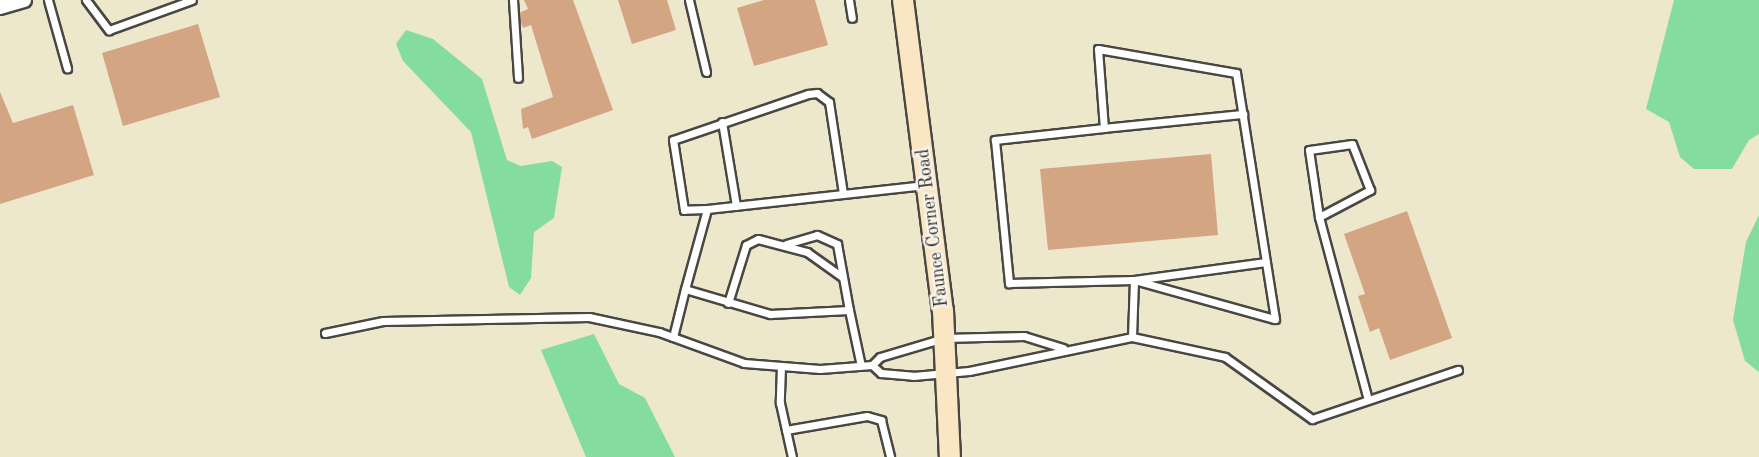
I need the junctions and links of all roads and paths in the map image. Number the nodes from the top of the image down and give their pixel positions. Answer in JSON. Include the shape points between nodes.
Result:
{"nodes":[{"id":1,"x":24,"y":0,"type":"edge"},
{"id":2,"x":48,"y":0,"type":"edge"},
{"id":3,"x":86,"y":0,"type":"edge"},
{"id":4,"x":192,"y":0,"type":"edge"},
{"id":5,"x":513,"y":0,"type":"edge"},
{"id":6,"x":689,"y":0,"type":"edge"},
{"id":7,"x":849,"y":0,"type":"edge"},
{"id":8,"x":903,"y":0,"type":"edge"},
{"id":9,"x":0,"y":7,"type":"edge"},
{"id":10,"x":852,"y":18,"type":"dead end"},
{"id":11,"x":67,"y":68,"type":"dead end"},
{"id":12,"x":706,"y":72,"type":"dead end"},
{"id":13,"x":518,"y":78,"type":"dead end"},
{"id":14,"x":1243,"y":114,"type":"junction"},
{"id":15,"x":722,"y":122,"type":"junction"},
{"id":16,"x":1104,"y":128,"type":"junction"},
{"id":17,"x":928,"y":184,"type":"junction"},
{"id":18,"x":843,"y":194,"type":"junction"},
{"id":19,"x":736,"y":206,"type":"junction"},
{"id":20,"x":707,"y":209,"type":"junction"},
{"id":21,"x":1319,"y":217,"type":"junction"},
{"id":22,"x":786,"y":244,"type":"junction"},
{"id":23,"x":1266,"y":262,"type":"junction"},
{"id":24,"x":842,"y":277,"type":"junction"},
{"id":25,"x":1134,"y":280,"type":"junction"},
{"id":26,"x":685,"y":289,"type":"junction"},
{"id":27,"x":728,"y":303,"type":"junction"},
{"id":28,"x":849,"y":310,"type":"junction"},
{"id":29,"x":325,"y":333,"type":"dead end"},
{"id":30,"x":673,"y":337,"type":"junction"},
{"id":31,"x":1132,"y":337,"type":"junction"},
{"id":32,"x":944,"y":338,"type":"junction"},
{"id":33,"x":1064,"y":348,"type":"junction"},
{"id":34,"x":872,"y":365,"type":"junction"},
{"id":35,"x":781,"y":366,"type":"junction"},
{"id":36,"x":861,"y":366,"type":"junction"},
{"id":37,"x":1458,"y":370,"type":"dead end"},
{"id":38,"x":946,"y":373,"type":"junction"},
{"id":39,"x":1368,"y":400,"type":"junction"},
{"id":40,"x":786,"y":430,"type":"junction"},
{"id":41,"x":792,"y":457,"type":"edge"},
{"id":42,"x":890,"y":457,"type":"edge"},
{"id":43,"x":950,"y":457,"type":"edge"}],
"edges":[{"from":1,"to":9,"type":"street"},
{"from":2,"to":11,"type":"lane"},
{"from":3,"to":4,"type":"lane","via":[[109,30]]},
{"from":5,"to":13,"type":"lane"},
{"from":6,"to":12,"type":"lane"},
{"from":7,"to":10,"type":"lane"},
{"from":8,"to":17,"type":"main road","name":"Faunce Corner Road"},
{"from":14,"to":16,"type":"lane"},
{"from":14,"to":16,"type":"lane","via":[[1236,73],[1098,50]]},
{"from":14,"to":23,"type":"lane"},
{"from":15,"to":18,"type":"lane","via":[[808,94],[825,97]]},
{"from":15,"to":19,"type":"lane"},
{"from":15,"to":20,"type":"lane","via":[[679,135],[672,146],[684,210]]},
{"from":16,"to":25,"type":"lane","via":[[995,140],[1009,283]]},
{"from":17,"to":18,"type":"lane"},
{"from":17,"to":32,"type":"main road","name":"Faunce Corner Road"},
{"from":18,"to":19,"type":"lane"},
{"from":19,"to":20,"type":"lane"},
{"from":20,"to":26,"type":"lane"},
{"from":21,"to":21,"type":"lane","via":[[1309,150],[1352,144],[1370,190]]},
{"from":21,"to":39,"type":"lane"},
{"from":22,"to":24,"type":"lane","via":[[828,262]]},
{"from":22,"to":24,"type":"lane","via":[[810,236],[827,238],[839,249]]},
{"from":22,"to":27,"type":"lane","via":[[758,239],[746,245]]},
{"from":23,"to":25,"type":"lane"},
{"from":23,"to":25,"type":"lane","via":[[1275,319]]},
{"from":24,"to":28,"type":"lane"},
{"from":25,"to":31,"type":"lane"},
{"from":26,"to":27,"type":"lane"},
{"from":26,"to":30,"type":"lane"},
{"from":27,"to":28,"type":"lane","via":[[797,316]]},
{"from":28,"to":36,"type":"lane"},
{"from":29,"to":30,"type":"lane","via":[[383,321],[577,317]]},
{"from":30,"to":35,"type":"lane","via":[[744,363]]},
{"from":31,"to":33,"type":"lane"},
{"from":31,"to":39,"type":"lane","via":[[1225,357],[1312,419]]},
{"from":32,"to":33,"type":"lane","via":[[1024,336]]},
{"from":32,"to":34,"type":"lane","via":[[880,357]]},
{"from":32,"to":38,"type":"main road","name":"Faunce Corner Road"},
{"from":33,"to":38,"type":"lane"},
{"from":34,"to":36,"type":"lane"},
{"from":34,"to":38,"type":"lane","via":[[881,373]]},
{"from":35,"to":36,"type":"lane"},
{"from":35,"to":40,"type":"lane"},
{"from":37,"to":39,"type":"lane"},
{"from":38,"to":43,"type":"main road","name":"Faunce Corner Road"},
{"from":40,"to":41,"type":"lane"},
{"from":40,"to":42,"type":"lane","via":[[867,416],[880,420]]}]}
